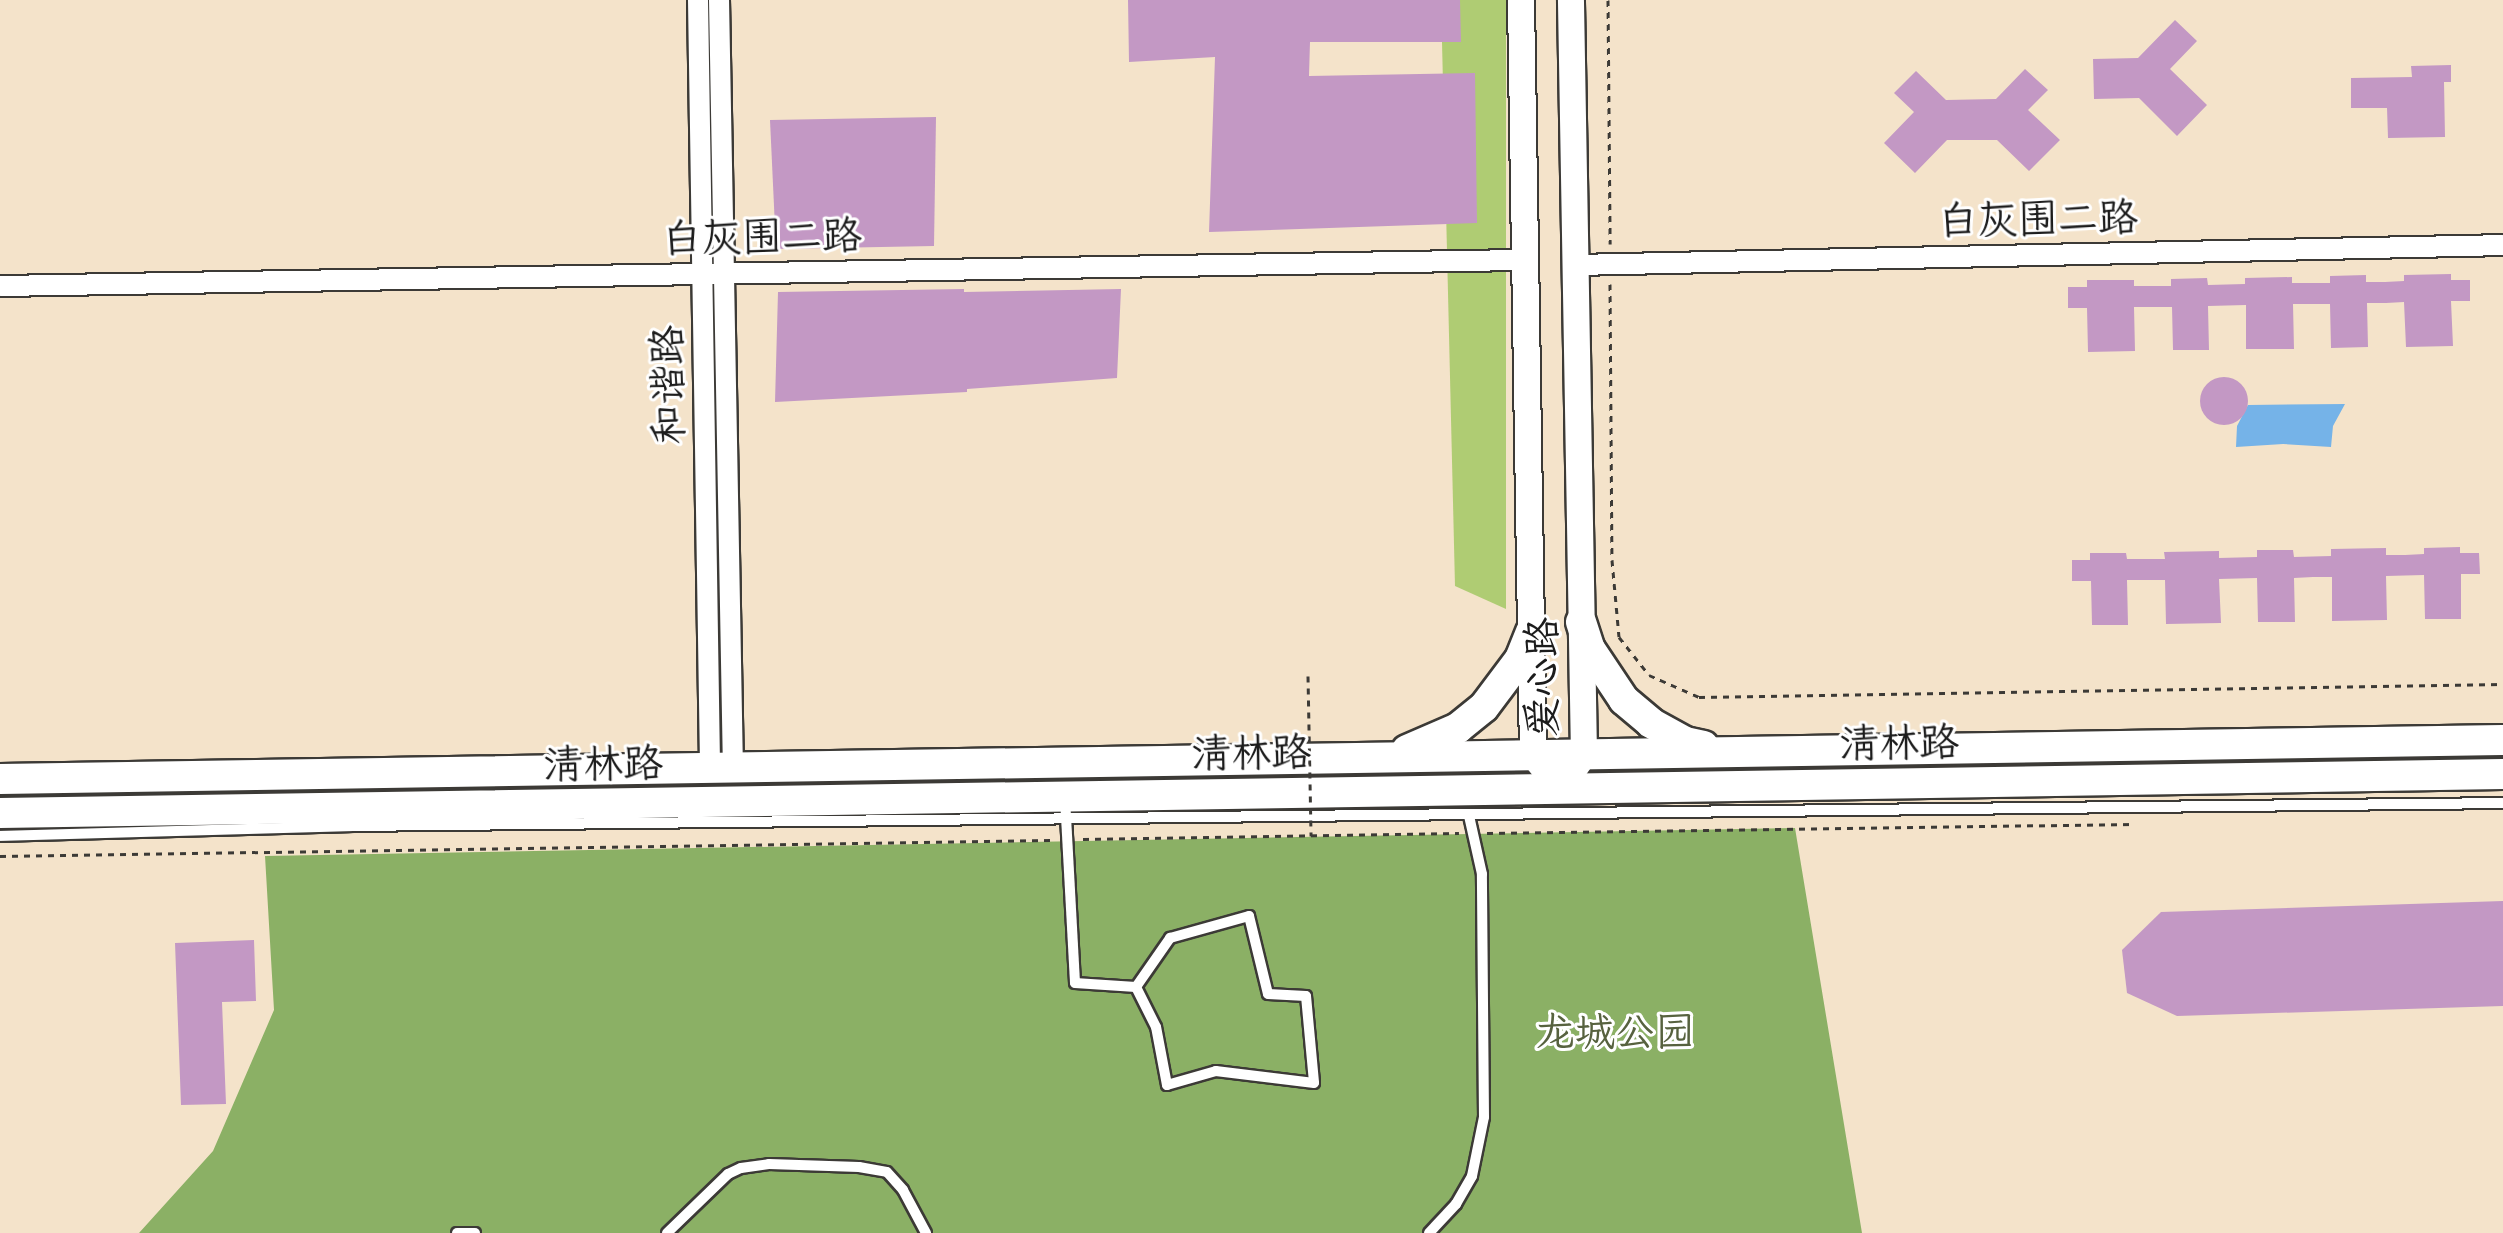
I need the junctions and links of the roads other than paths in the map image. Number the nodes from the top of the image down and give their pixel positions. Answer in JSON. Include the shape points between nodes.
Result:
{"nodes":[{"id":1,"x":698,"y":0,"type":"edge"},
{"id":2,"x":719,"y":0,"type":"edge"},
{"id":3,"x":1521,"y":0,"type":"edge"},
{"id":4,"x":1571,"y":0,"type":"edge"},
{"id":5,"x":2503,"y":245,"type":"edge"},
{"id":6,"x":1525,"y":260,"type":"junction"},
{"id":7,"x":1575,"y":265,"type":"junction"},
{"id":8,"x":724,"y":273,"type":"junction"},
{"id":9,"x":702,"y":274,"type":"junction"},
{"id":10,"x":0,"y":286,"type":"edge"},
{"id":11,"x":1581,"y":622,"type":"junction"},
{"id":12,"x":1531,"y":632,"type":"junction"},
{"id":13,"x":2503,"y":719,"type":"edge"},
{"id":14,"x":2490,"y":741,"type":"edge"},
{"id":15,"x":1729,"y":752,"type":"junction"},
{"id":16,"x":1533,"y":755,"type":"junction"},
{"id":17,"x":1584,"y":755,"type":"junction"},
{"id":18,"x":1377,"y":758,"type":"junction"},
{"id":19,"x":0,"y":765,"type":"edge"},
{"id":20,"x":722,"y":768,"type":"junction"},
{"id":21,"x":2503,"y":774,"type":"edge"},
{"id":22,"x":48,"y":778,"type":"junction"},
{"id":23,"x":0,"y":779,"type":"edge"},
{"id":24,"x":1560,"y":789,"type":"junction"},
{"id":25,"x":2503,"y":803,"type":"edge"},
{"id":26,"x":1066,"y":808,"type":"junction"},
{"id":27,"x":0,"y":813,"type":"edge"},
{"id":28,"x":1469,"y":816,"type":"junction"},
{"id":29,"x":0,"y":836,"type":"edge"},
{"id":30,"x":1136,"y":987,"type":"junction"},
{"id":31,"x":457,"y":1233,"type":"edge"},
{"id":32,"x":475,"y":1233,"type":"edge"},
{"id":33,"x":667,"y":1233,"type":"edge"},
{"id":34,"x":926,"y":1233,"type":"edge"},
{"id":35,"x":1429,"y":1233,"type":"edge"}],
"edges":[{"from":1,"to":9,"type":"street","name":"和谐路"},
{"from":2,"to":8,"type":"street","name":"和谐路"},
{"from":3,"to":6,"type":"street","name":"爱心路"},
{"from":4,"to":7,"type":"street","name":"爱心路"},
{"from":5,"to":7,"type":"street","name":"白灰围二路"},
{"from":6,"to":8,"type":"street","name":"白灰围二路"},
{"from":6,"to":12,"type":"street","name":"爱心路"},
{"from":7,"to":11,"type":"street","name":"爱心路"},
{"from":8,"to":9,"type":"street","name":"白灰围二路"},
{"from":8,"to":20,"type":"street","name":"和谐路"},
{"from":9,"to":10,"type":"street","name":"白灰围二路"},
{"from":9,"to":20,"type":"street","name":"和谐路"},
{"from":11,"to":15,"type":"main road","via":[[1590,649],[1633,708],[1685,742]]},
{"from":11,"to":17,"type":"street","name":"爱心路"},
{"from":12,"to":16,"type":"street","name":"爱心路"},
{"from":12,"to":18,"type":"main road","via":[[1520,659],[1484,707],[1423,746]]},
{"from":13,"to":14,"type":"street"},
{"from":14,"to":15,"type":"main road","name":"清林路"},
{"from":15,"to":17,"type":"main road","name":"清林路"},
{"from":16,"to":17,"type":"main road","name":"清林路"},
{"from":16,"to":18,"type":"main road","name":"清林路"},
{"from":16,"to":24,"type":"street","name":"爱心路"},
{"from":17,"to":24,"type":"street","name":"爱心路"},
{"from":18,"to":20,"type":"main road","name":"清林路"},
{"from":19,"to":22,"type":"main road"},
{"from":20,"to":22,"type":"main road","name":"清林路"},
{"from":21,"to":24,"type":"main road","name":"清林路"},
{"from":22,"to":23,"type":"main road","name":"清林路"},
{"from":24,"to":26,"type":"main road","name":"清林路"},
{"from":25,"to":28,"type":"lane"},
{"from":26,"to":27,"type":"main road","name":"清林路"},
{"from":26,"to":28,"type":"lane"},
{"from":26,"to":29,"type":"lane"},
{"from":26,"to":30,"type":"lane","via":[[1075,983]]},
{"from":28,"to":35,"type":"lane","via":[[1482,874],[1484,1117],[1472,1176],[1456,1204]]},
{"from":30,"to":30,"type":"lane","via":[[1170,938],[1249,916],[1268,994],[1306,996],[1314,1083],[1216,1071],[1167,1085],[1156,1027]]},
{"from":31,"to":32,"type":"lane"},
{"from":33,"to":34,"type":"lane","via":[[728,1174],[769,1164],[887,1172]]}]}
